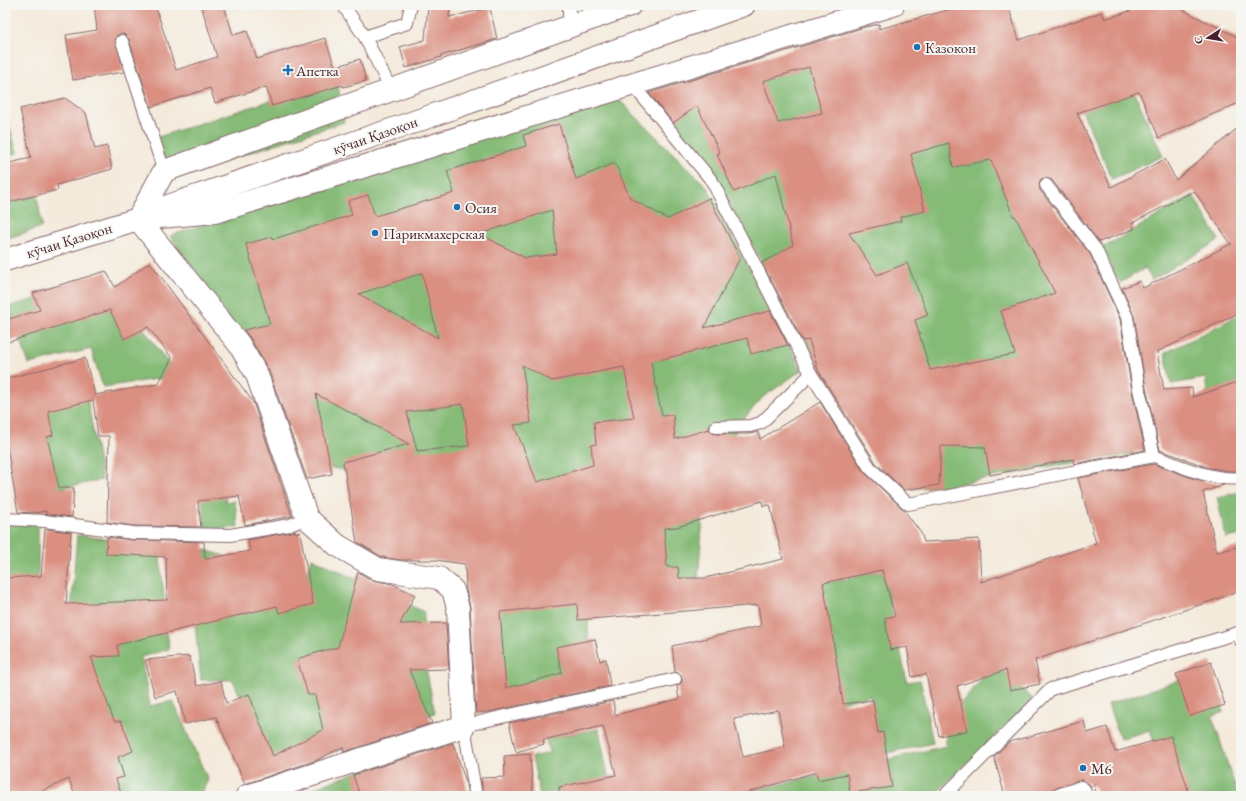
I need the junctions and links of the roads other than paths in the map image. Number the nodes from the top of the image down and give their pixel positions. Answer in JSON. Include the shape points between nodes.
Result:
{"nodes":[{"id":1,"x":343,"y":5,"type":"edge"},
{"id":2,"x":411,"y":5,"type":"edge"},
{"id":3,"x":569,"y":5,"type":"edge"},
{"id":4,"x":630,"y":5,"type":"edge"},
{"id":5,"x":744,"y":5,"type":"edge"},
{"id":6,"x":893,"y":5,"type":"edge"},
{"id":7,"x":569,"y":26,"type":"junction"},
{"id":8,"x":365,"y":37,"type":"junction"},
{"id":9,"x":122,"y":41,"type":"dead end"},
{"id":10,"x":632,"y":84,"type":"junction"},
{"id":11,"x":391,"y":90,"type":"junction"},
{"id":12,"x":164,"y":171,"type":"junction"},
{"id":13,"x":1046,"y":185,"type":"dead end"},
{"id":14,"x":138,"y":219,"type":"junction"},
{"id":15,"x":5,"y":260,"type":"edge"},
{"id":16,"x":811,"y":374,"type":"junction"},
{"id":17,"x":716,"y":427,"type":"dead end"},
{"id":18,"x":1154,"y":456,"type":"junction"},
{"id":19,"x":1241,"y":478,"type":"edge"},
{"id":20,"x":307,"y":518,"type":"junction"},
{"id":21,"x":5,"y":519,"type":"edge"},
{"id":22,"x":1240,"y":636,"type":"edge"},
{"id":23,"x":675,"y":679,"type":"dead end"},
{"id":24,"x":464,"y":726,"type":"junction"},
{"id":25,"x":247,"y":796,"type":"edge"},
{"id":26,"x":476,"y":796,"type":"edge"},
{"id":27,"x":944,"y":796,"type":"edge"},
{"id":28,"x":1055,"y":796,"type":"edge"},
{"id":29,"x":1086,"y":796,"type":"edge"}],
"edges":[{"from":1,"to":8,"type":"lane"},
{"from":2,"to":8,"type":"lane","via":[[407,23]]},
{"from":3,"to":7,"type":"lane"},
{"from":4,"to":7,"type":"street"},
{"from":5,"to":14,"type":"street","name":"кӯчаи Қазоқон","via":[[171,205]]},
{"from":6,"to":10,"type":"street"},
{"from":7,"to":11,"type":"street"},
{"from":8,"to":11,"type":"lane"},
{"from":9,"to":12,"type":"lane"},
{"from":10,"to":14,"type":"street","via":[[215,212]]},
{"from":10,"to":16,"type":"lane","via":[[712,181]]},
{"from":11,"to":12,"type":"street"},
{"from":12,"to":14,"type":"street"},
{"from":13,"to":18,"type":"lane","via":[[1096,250],[1127,317],[1138,389]]},
{"from":14,"to":15,"type":"street","name":"кӯчаи Қазоқон"},
{"from":14,"to":20,"type":"street","via":[[239,344],[250,362],[257,375]]},
{"from":16,"to":17,"type":"lane","via":[[761,423],[750,426]]},
{"from":16,"to":18,"type":"lane","via":[[870,468],[908,504]]},
{"from":18,"to":19,"type":"lane","via":[[1187,469],[1231,480]]},
{"from":20,"to":21,"type":"lane","via":[[290,525],[230,535],[133,533],[45,521]]},
{"from":20,"to":24,"type":"street","via":[[337,545],[378,569],[439,578],[452,590],[458,608]]},
{"from":22,"to":27,"type":"lane","via":[[1051,689]]},
{"from":23,"to":24,"type":"lane"},
{"from":24,"to":25,"type":"street"},
{"from":24,"to":26,"type":"lane"},
{"from":28,"to":29,"type":"lane","via":[[1081,788],[1084,789]]}]}
